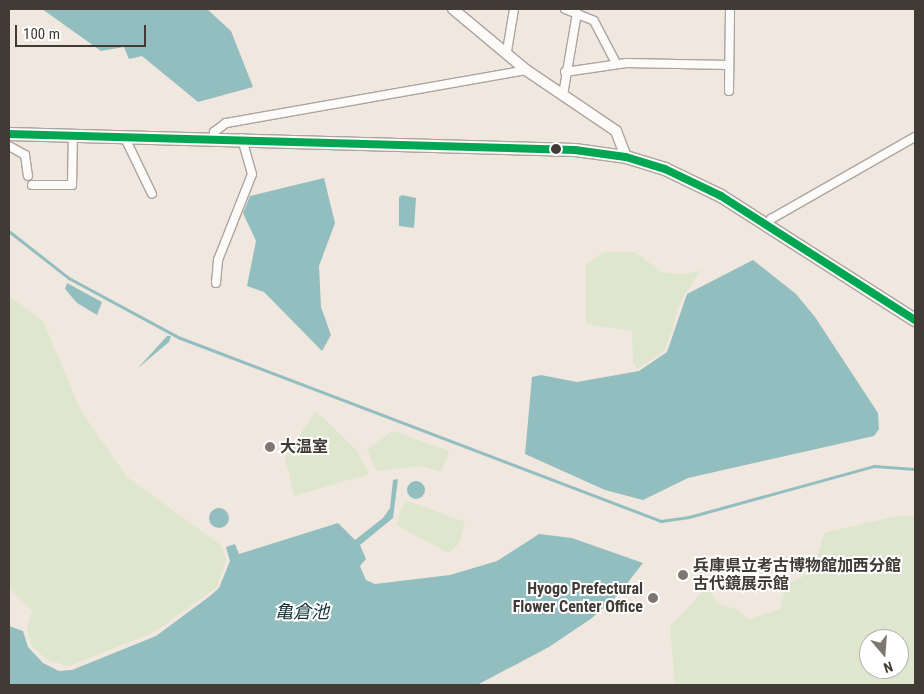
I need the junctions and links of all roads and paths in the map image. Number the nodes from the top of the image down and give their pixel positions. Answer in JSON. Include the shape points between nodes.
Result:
{"nodes":[{"id":1,"x":453,"y":9,"type":"edge"},
{"id":2,"x":514,"y":9,"type":"edge"},
{"id":3,"x":565,"y":9,"type":"edge"},
{"id":4,"x":730,"y":9,"type":"edge"},
{"id":5,"x":577,"y":13,"type":"junction"},
{"id":6,"x":507,"y":51,"type":"junction"},
{"id":7,"x":616,"y":63,"type":"junction"},
{"id":8,"x":729,"y":66,"type":"junction"},
{"id":9,"x":526,"y":70,"type":"junction"},
{"id":10,"x":565,"y":72,"type":"junction"},
{"id":11,"x":729,"y":91,"type":"dead end"},
{"id":12,"x":563,"y":95,"type":"junction"},
{"id":13,"x":9,"y":134,"type":"edge"},
{"id":14,"x":73,"y":134,"type":"junction"},
{"id":15,"x":124,"y":136,"type":"junction"},
{"id":16,"x":915,"y":137,"type":"edge"},
{"id":17,"x":242,"y":138,"type":"junction"},
{"id":18,"x":214,"y":139,"type":"junction"},
{"id":19,"x":9,"y":146,"type":"edge"},
{"id":20,"x":626,"y":157,"type":"junction"},
{"id":21,"x":28,"y":176,"type":"dead end"},
{"id":22,"x":32,"y":185,"type":"dead end"},
{"id":23,"x":152,"y":194,"type":"dead end"},
{"id":24,"x":768,"y":225,"type":"junction"},
{"id":25,"x":216,"y":283,"type":"dead end"},
{"id":26,"x":915,"y":320,"type":"edge"}],
"edges":[{"from":1,"to":6,"type":"street"},
{"from":2,"to":6,"type":"street"},
{"from":3,"to":5,"type":"street"},
{"from":4,"to":8,"type":"street"},
{"from":5,"to":7,"type":"street","via":[[594,22]]},
{"from":5,"to":10,"type":"street"},
{"from":6,"to":9,"type":"street"},
{"from":7,"to":8,"type":"street"},
{"from":7,"to":10,"type":"street"},
{"from":8,"to":11,"type":"street"},
{"from":9,"to":12,"type":"street"},
{"from":9,"to":18,"type":"street","via":[[226,123],[214,132]]},
{"from":10,"to":12,"type":"street"},
{"from":12,"to":20,"type":"street","via":[[616,131]]},
{"from":13,"to":14,"type":"main road"},
{"from":14,"to":15,"type":"main road"},
{"from":14,"to":22,"type":"street","via":[[72,185]]},
{"from":15,"to":18,"type":"main road"},
{"from":15,"to":23,"type":"street"},
{"from":16,"to":24,"type":"street","via":[[771,219]]},
{"from":17,"to":18,"type":"main road"},
{"from":17,"to":20,"type":"main road","via":[[575,150]]},
{"from":17,"to":25,"type":"street","via":[[252,174],[218,260]]},
{"from":19,"to":21,"type":"street","via":[[25,155]]},
{"from":20,"to":24,"type":"main road","via":[[700,185]]},
{"from":24,"to":26,"type":"main road"}]}
